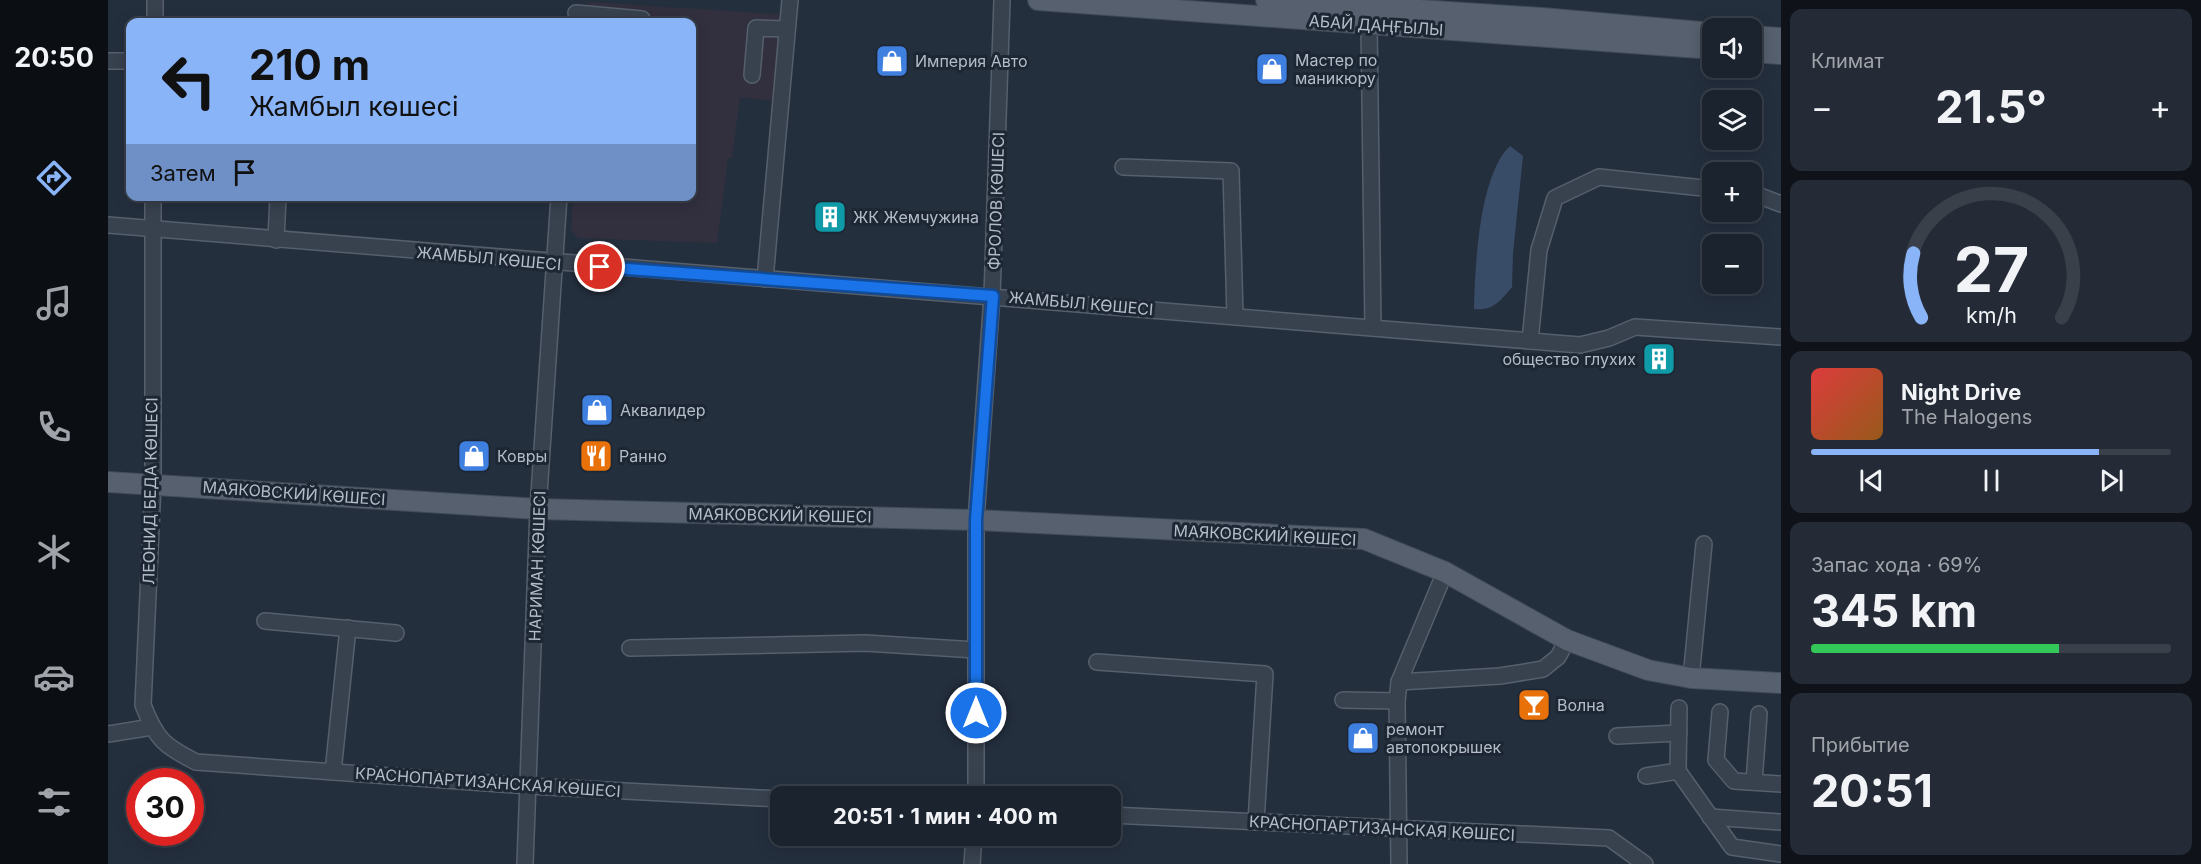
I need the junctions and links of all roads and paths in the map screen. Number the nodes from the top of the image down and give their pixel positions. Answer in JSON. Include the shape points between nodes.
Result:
{"nodes":[{"id":1,"x":155,"y":0,"type":"edge"},
{"id":2,"x":790,"y":0,"type":"edge"},
{"id":3,"x":1002,"y":0,"type":"edge"},
{"id":4,"x":1038,"y":0,"type":"edge"},
{"id":5,"x":1266,"y":0,"type":"edge"},
{"id":6,"x":1319,"y":2,"type":"edge"},
{"id":7,"x":576,"y":12,"type":"edge"},
{"id":8,"x":155,"y":18,"type":"edge"},
{"id":9,"x":626,"y":18,"type":"edge"},
{"id":10,"x":1369,"y":24,"type":"junction"},
{"id":11,"x":787,"y":29,"type":"junction"},
{"id":12,"x":1702,"y":32,"type":"edge"},
{"id":13,"x":1762,"y":37,"type":"edge"},
{"id":14,"x":1781,"y":38,"type":"edge"},
{"id":15,"x":1702,"y":49,"type":"edge"},
{"id":16,"x":1762,"y":53,"type":"edge"},
{"id":17,"x":1781,"y":54,"type":"edge"},
{"id":18,"x":108,"y":61,"type":"edge"},
{"id":19,"x":126,"y":62,"type":"edge"},
{"id":20,"x":752,"y":75,"type":"dead end"},
{"id":21,"x":1123,"y":167,"type":"dead end"},
{"id":22,"x":1702,"y":188,"type":"edge"},
{"id":23,"x":1762,"y":197,"type":"edge"},
{"id":24,"x":153,"y":201,"type":"edge"},
{"id":25,"x":278,"y":201,"type":"edge"},
{"id":26,"x":559,"y":201,"type":"edge"},
{"id":27,"x":1781,"y":204,"type":"edge"},
{"id":28,"x":108,"y":225,"type":"edge"},
{"id":29,"x":152,"y":229,"type":"junction"},
{"id":30,"x":276,"y":240,"type":"junction"},
{"id":31,"x":553,"y":264,"type":"junction"},
{"id":32,"x":765,"y":279,"type":"junction"},
{"id":33,"x":993,"y":296,"type":"junction"},
{"id":34,"x":1234,"y":316,"type":"junction"},
{"id":35,"x":1373,"y":328,"type":"junction"},
{"id":36,"x":1781,"y":337,"type":"edge"},
{"id":37,"x":1530,"y":341,"type":"junction"},
{"id":38,"x":108,"y":482,"type":"edge"},
{"id":39,"x":153,"y":484,"type":"junction"},
{"id":40,"x":538,"y":509,"type":"junction"},
{"id":41,"x":976,"y":520,"type":"junction"},
{"id":42,"x":1704,"y":544,"type":"dead end"},
{"id":43,"x":1445,"y":572,"type":"junction"},
{"id":44,"x":264,"y":621,"type":"dead end"},
{"id":45,"x":348,"y":628,"type":"junction"},
{"id":46,"x":396,"y":633,"type":"dead end"},
{"id":47,"x":1567,"y":640,"type":"junction"},
{"id":48,"x":630,"y":648,"type":"dead end"},
{"id":49,"x":976,"y":650,"type":"junction"},
{"id":50,"x":1097,"y":662,"type":"dead end"},
{"id":51,"x":1691,"y":678,"type":"junction"},
{"id":52,"x":1399,"y":682,"type":"junction"},
{"id":53,"x":1781,"y":684,"type":"edge"},
{"id":54,"x":1343,"y":700,"type":"dead end"},
{"id":55,"x":1396,"y":701,"type":"junction"},
{"id":56,"x":1679,"y":708,"type":"dead end"},
{"id":57,"x":1720,"y":712,"type":"dead end"},
{"id":58,"x":1759,"y":714,"type":"dead end"},
{"id":59,"x":152,"y":727,"type":"junction"},
{"id":60,"x":1679,"y":733,"type":"junction"},
{"id":61,"x":108,"y":734,"type":"edge"},
{"id":62,"x":1617,"y":736,"type":"dead end"},
{"id":63,"x":196,"y":762,"type":"joint"},
{"id":64,"x":1678,"y":771,"type":"junction"},
{"id":65,"x":333,"y":772,"type":"junction"},
{"id":66,"x":1646,"y":776,"type":"dead end"},
{"id":67,"x":1754,"y":782,"type":"junction"},
{"id":68,"x":1781,"y":784,"type":"edge"},
{"id":69,"x":529,"y":786,"type":"junction"},
{"id":70,"x":976,"y":786,"type":"edge"},
{"id":71,"x":770,"y":798,"type":"edge"},
{"id":72,"x":1121,"y":816,"type":"edge"},
{"id":73,"x":1710,"y":817,"type":"junction"},
{"id":74,"x":1256,"y":822,"type":"junction"},
{"id":75,"x":1781,"y":822,"type":"edge"},
{"id":76,"x":1400,"y":830,"type":"junction"},
{"id":77,"x":973,"y":846,"type":"edge"},
{"id":78,"x":1781,"y":854,"type":"edge"},
{"id":79,"x":525,"y":864,"type":"edge"},
{"id":80,"x":972,"y":864,"type":"edge"},
{"id":81,"x":1399,"y":864,"type":"edge"},
{"id":82,"x":1645,"y":864,"type":"edge"}],
"edges":[{"from":1,"to":8,"type":"street"},
{"from":2,"to":11,"type":"street"},
{"from":3,"to":33,"type":"street","name":"ФРОЛОВ КӨШЕСІ"},
{"from":4,"to":10,"type":"main road","name":"АБАЙ ДАҢҒЫЛЫ"},
{"from":5,"to":6,"type":"main road","name":"АБАЙ ДАҢҒЫЛЫ"},
{"from":6,"to":12,"type":"main road","name":"АБАЙ ДАҢҒЫЛЫ"},
{"from":7,"to":9,"type":"street"},
{"from":10,"to":15,"type":"main road","name":"АБАЙ ДАҢҒЫЛЫ"},
{"from":10,"to":35,"type":"street"},
{"from":11,"to":20,"type":"street","via":[[756,28]]},
{"from":11,"to":32,"type":"street"},
{"from":13,"to":14,"type":"main road"},
{"from":16,"to":17,"type":"main road"},
{"from":18,"to":19,"type":"street"},
{"from":21,"to":34,"type":"street","via":[[1231,171]]},
{"from":22,"to":37,"type":"street","via":[[1599,177],[1555,198],[1539,250]]},
{"from":23,"to":27,"type":"street"},
{"from":24,"to":29,"type":"street","name":"ЛЕОНИД БЕДА КӨШЕСІ"},
{"from":25,"to":30,"type":"street"},
{"from":26,"to":31,"type":"street","name":"НАРИМАН КӨШЕСІ"},
{"from":28,"to":29,"type":"street","name":"ЖАМБЫЛ КӨШЕСІ"},
{"from":29,"to":30,"type":"street","name":"ЖАМБЫЛ КӨШЕСІ"},
{"from":29,"to":39,"type":"street","name":"ЛЕОНИД БЕДА КӨШЕСІ"},
{"from":30,"to":31,"type":"street","name":"ЖАМБЫЛ КӨШЕСІ"},
{"from":31,"to":32,"type":"street","name":"ЖАМБЫЛ КӨШЕСІ"},
{"from":31,"to":40,"type":"street","name":"НАРИМАН КӨШЕСІ"},
{"from":32,"to":33,"type":"street","name":"ЖАМБЫЛ КӨШЕСІ"},
{"from":33,"to":34,"type":"street","name":"ЖАМБЫЛ КӨШЕСІ"},
{"from":33,"to":41,"type":"street","name":"ФРОЛОВ КӨШЕСІ"},
{"from":34,"to":35,"type":"street","name":"ЖАМБЫЛ КӨШЕСІ"},
{"from":35,"to":37,"type":"street","name":"ЖАМБЫЛ КӨШЕСІ"},
{"from":36,"to":37,"type":"street","name":"ЖАМБЫЛ КӨШЕСІ","via":[[1635,327],[1580,345]]},
{"from":38,"to":39,"type":"main road","name":"МАЯКОВСКИЙ КӨШЕСІ"},
{"from":39,"to":40,"type":"main road","name":"МАЯКОВСКИЙ КӨШЕСІ"},
{"from":39,"to":59,"type":"street","name":"ЛЕОНИД БЕДА КӨШЕСІ","via":[[143,705]]},
{"from":40,"to":41,"type":"main road","name":"МАЯКОВСКИЙ КӨШЕСІ"},
{"from":40,"to":69,"type":"street","name":"НАРИМАН КӨШЕСІ"},
{"from":41,"to":43,"type":"main road","name":"МАЯКОВСКИЙ КӨШЕСІ","via":[[1364,539]]},
{"from":41,"to":49,"type":"street","name":"ФРОЛОВ КӨШЕСІ"},
{"from":42,"to":51,"type":"street"},
{"from":43,"to":47,"type":"main road","name":"МАЯКОВСКИЙ КӨШЕСІ"},
{"from":43,"to":52,"type":"street"},
{"from":44,"to":45,"type":"street"},
{"from":45,"to":46,"type":"street"},
{"from":45,"to":65,"type":"street"},
{"from":47,"to":51,"type":"main road","name":"МАЯКОВСКИЙ КӨШЕСІ","via":[[1648,670]]},
{"from":47,"to":52,"type":"street","via":[[1558,657],[1543,669],[1500,676]]},
{"from":48,"to":49,"type":"street","via":[[865,644]]},
{"from":49,"to":70,"type":"street","name":"ФРОЛОВ КӨШЕСІ"},
{"from":50,"to":74,"type":"street","via":[[1265,674]]},
{"from":51,"to":53,"type":"main road","name":"МАЯКОВСКИЙ КӨШЕСІ"},
{"from":52,"to":55,"type":"street"},
{"from":54,"to":55,"type":"street"},
{"from":55,"to":76,"type":"street"},
{"from":56,"to":60,"type":"street"},
{"from":57,"to":67,"type":"street","via":[[1716,760],[1734,781]]},
{"from":58,"to":67,"type":"street"},
{"from":59,"to":61,"type":"street"},
{"from":59,"to":63,"type":"street","name":"ЛЕОНИД БЕДА КӨШЕСІ","via":[[170,749]]},
{"from":60,"to":62,"type":"street"},
{"from":60,"to":64,"type":"street"},
{"from":63,"to":65,"type":"street","name":"КРАСНОПАРТИЗАНСКАЯ КӨШЕСІ"},
{"from":64,"to":66,"type":"street"},
{"from":64,"to":73,"type":"street"},
{"from":65,"to":69,"type":"street","name":"КРАСНОПАРТИЗАНСКАЯ КӨШЕСІ"},
{"from":67,"to":68,"type":"street"},
{"from":69,"to":71,"type":"street","name":"КРАСНОПАРТИЗАНСКАЯ КӨШЕСІ"},
{"from":69,"to":79,"type":"street","name":"НАРИМАН КӨШЕСІ"},
{"from":72,"to":74,"type":"street","name":"КРАСНОПАРТИЗАНСКАЯ КӨШЕСІ"},
{"from":73,"to":75,"type":"street"},
{"from":73,"to":78,"type":"street","via":[[1732,847]]},
{"from":74,"to":76,"type":"street","name":"КРАСНОПАРТИЗАНСКАЯ КӨШЕСІ"},
{"from":76,"to":81,"type":"street"},
{"from":76,"to":82,"type":"street","name":"КРАСНОПАРТИЗАНСКАЯ КӨШЕСІ","via":[[1609,838]]},
{"from":77,"to":80,"type":"street"}]}
